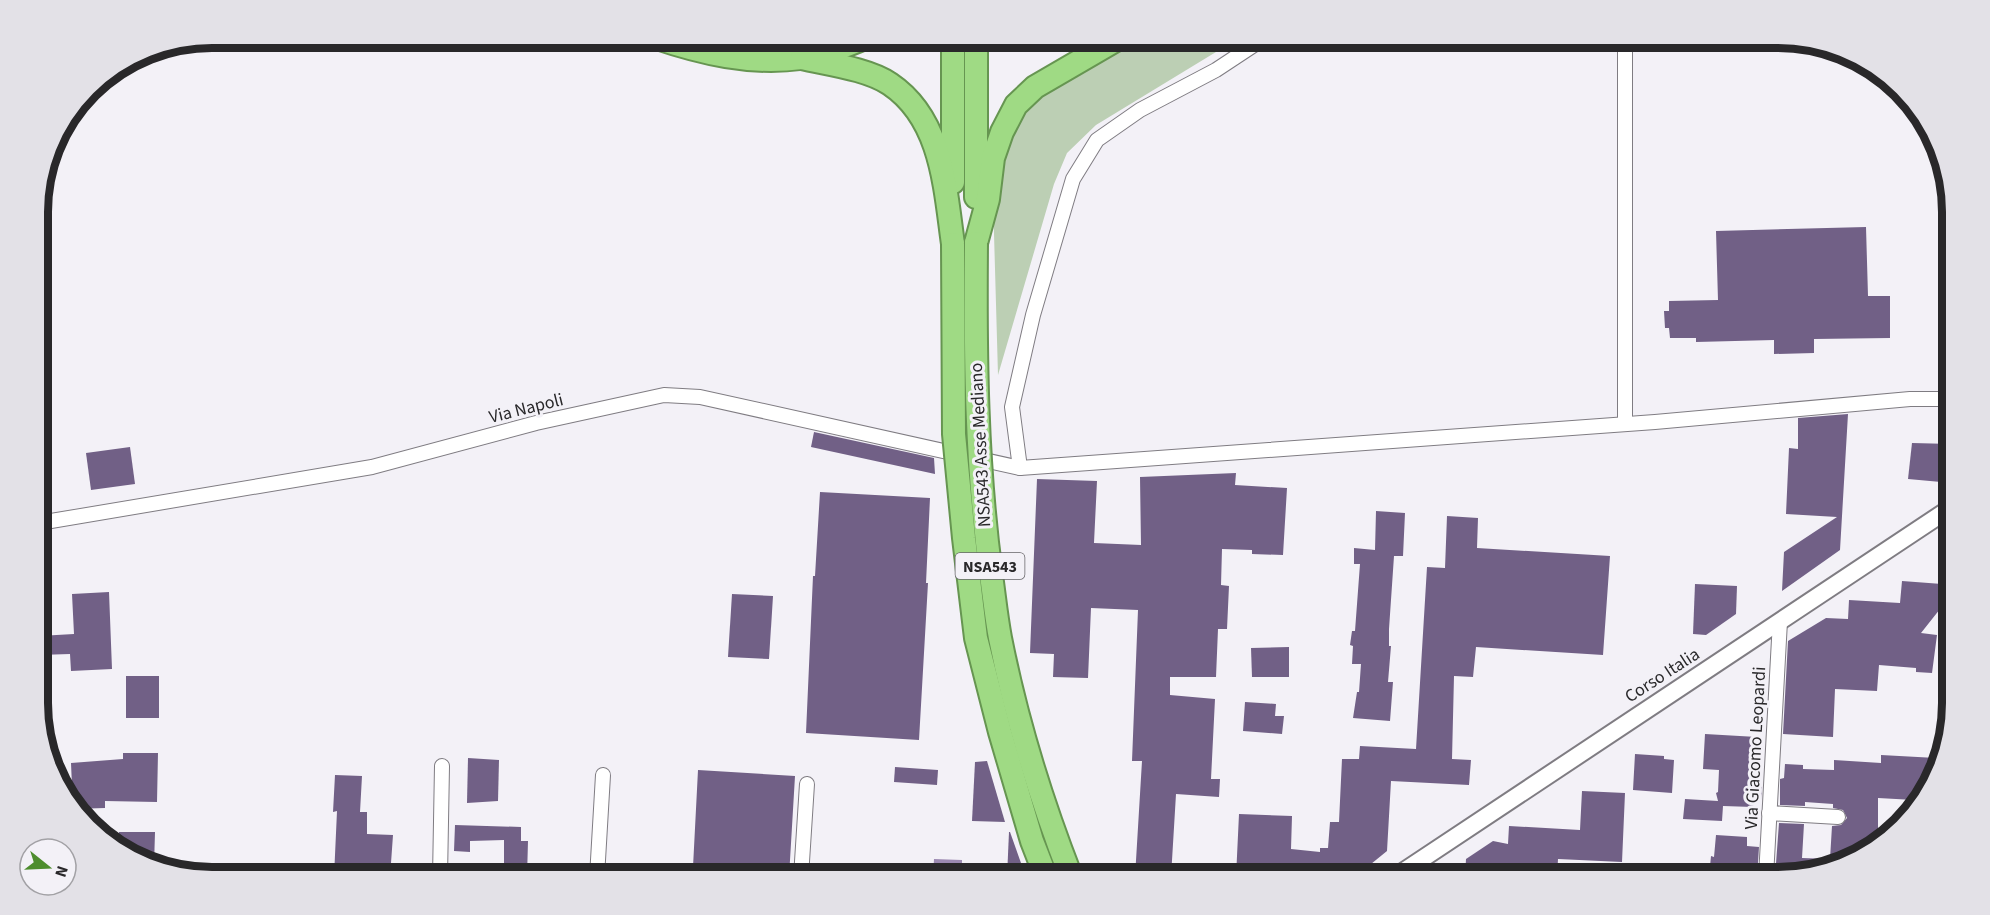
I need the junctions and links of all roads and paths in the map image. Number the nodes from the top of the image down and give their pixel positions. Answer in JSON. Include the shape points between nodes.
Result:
{"nodes":[{"id":1,"x":688,"y":48,"type":"edge"},
{"id":2,"x":834,"y":48,"type":"edge"},
{"id":3,"x":953,"y":48,"type":"edge"},
{"id":4,"x":976,"y":48,"type":"edge"},
{"id":5,"x":1103,"y":48,"type":"edge"},
{"id":6,"x":1250,"y":48,"type":"edge"},
{"id":7,"x":1625,"y":48,"type":"edge"},
{"id":8,"x":802,"y":58,"type":"junction"},
{"id":9,"x":976,"y":243,"type":"junction"},
{"id":10,"x":953,"y":244,"type":"junction"},
{"id":11,"x":1942,"y":399,"type":"edge"},
{"id":12,"x":1625,"y":424,"type":"junction"},
{"id":13,"x":1020,"y":468,"type":"junction"},
{"id":14,"x":1942,"y":514,"type":"edge"},
{"id":15,"x":48,"y":521,"type":"edge"},
{"id":16,"x":1780,"y":621,"type":"junction"},
{"id":17,"x":442,"y":766,"type":"dead end"},
{"id":18,"x":603,"y":775,"type":"dead end"},
{"id":19,"x":807,"y":784,"type":"dead end"},
{"id":20,"x":1769,"y":813,"type":"junction"},
{"id":21,"x":1838,"y":817,"type":"dead end"},
{"id":22,"x":440,"y":867,"type":"edge"},
{"id":23,"x":598,"y":867,"type":"edge"},
{"id":24,"x":802,"y":867,"type":"edge"},
{"id":25,"x":1042,"y":867,"type":"edge"},
{"id":26,"x":1067,"y":867,"type":"edge"},
{"id":27,"x":1410,"y":867,"type":"edge"},
{"id":28,"x":1766,"y":867,"type":"edge"}],
"edges":[{"from":1,"to":8,"type":"highway","via":[[767,60]]},
{"from":2,"to":8,"type":"highway"},
{"from":3,"to":10,"type":"highway","name":"NSA543 Asse Mediano","number":"NSA543"},
{"from":4,"to":9,"type":"highway","name":"NSA543 Asse Mediano","number":"NSA543"},
{"from":5,"to":9,"type":"highway","via":[[1035,87],[1016,105],[993,158],[988,199]]},
{"from":6,"to":13,"type":"street","via":[[1140,110],[1097,140],[1073,179],[1033,315],[1012,407]]},
{"from":7,"to":12,"type":"street"},
{"from":8,"to":10,"type":"highway","via":[[856,70],[889,83],[915,106],[931,133],[943,171]]},
{"from":9,"to":26,"type":"highway","name":"NSA543 Asse Mediano","number":"NSA543","bridge":true,"via":[[978,436],[999,636],[1021,726]]},
{"from":10,"to":25,"type":"highway","name":"NSA543 Asse Mediano","number":"NSA543","bridge":true,"via":[[954,434],[976,638],[1000,732]]},
{"from":11,"to":12,"type":"street","name":"Via Napoli"},
{"from":12,"to":13,"type":"street","name":"Via Napoli"},
{"from":13,"to":15,"type":"street","name":"Via Napoli","via":[[700,397],[664,395],[536,423],[372,467]]},
{"from":14,"to":16,"type":"street","name":"Corso Italia"},
{"from":16,"to":20,"type":"street","name":"Via Giacomo Leopardi"},
{"from":16,"to":27,"type":"street","name":"Corso Italia"},
{"from":17,"to":22,"type":"street"},
{"from":18,"to":23,"type":"street"},
{"from":19,"to":24,"type":"street"},
{"from":20,"to":21,"type":"street"},
{"from":20,"to":28,"type":"street","name":"Via Giacomo Leopardi"}]}
